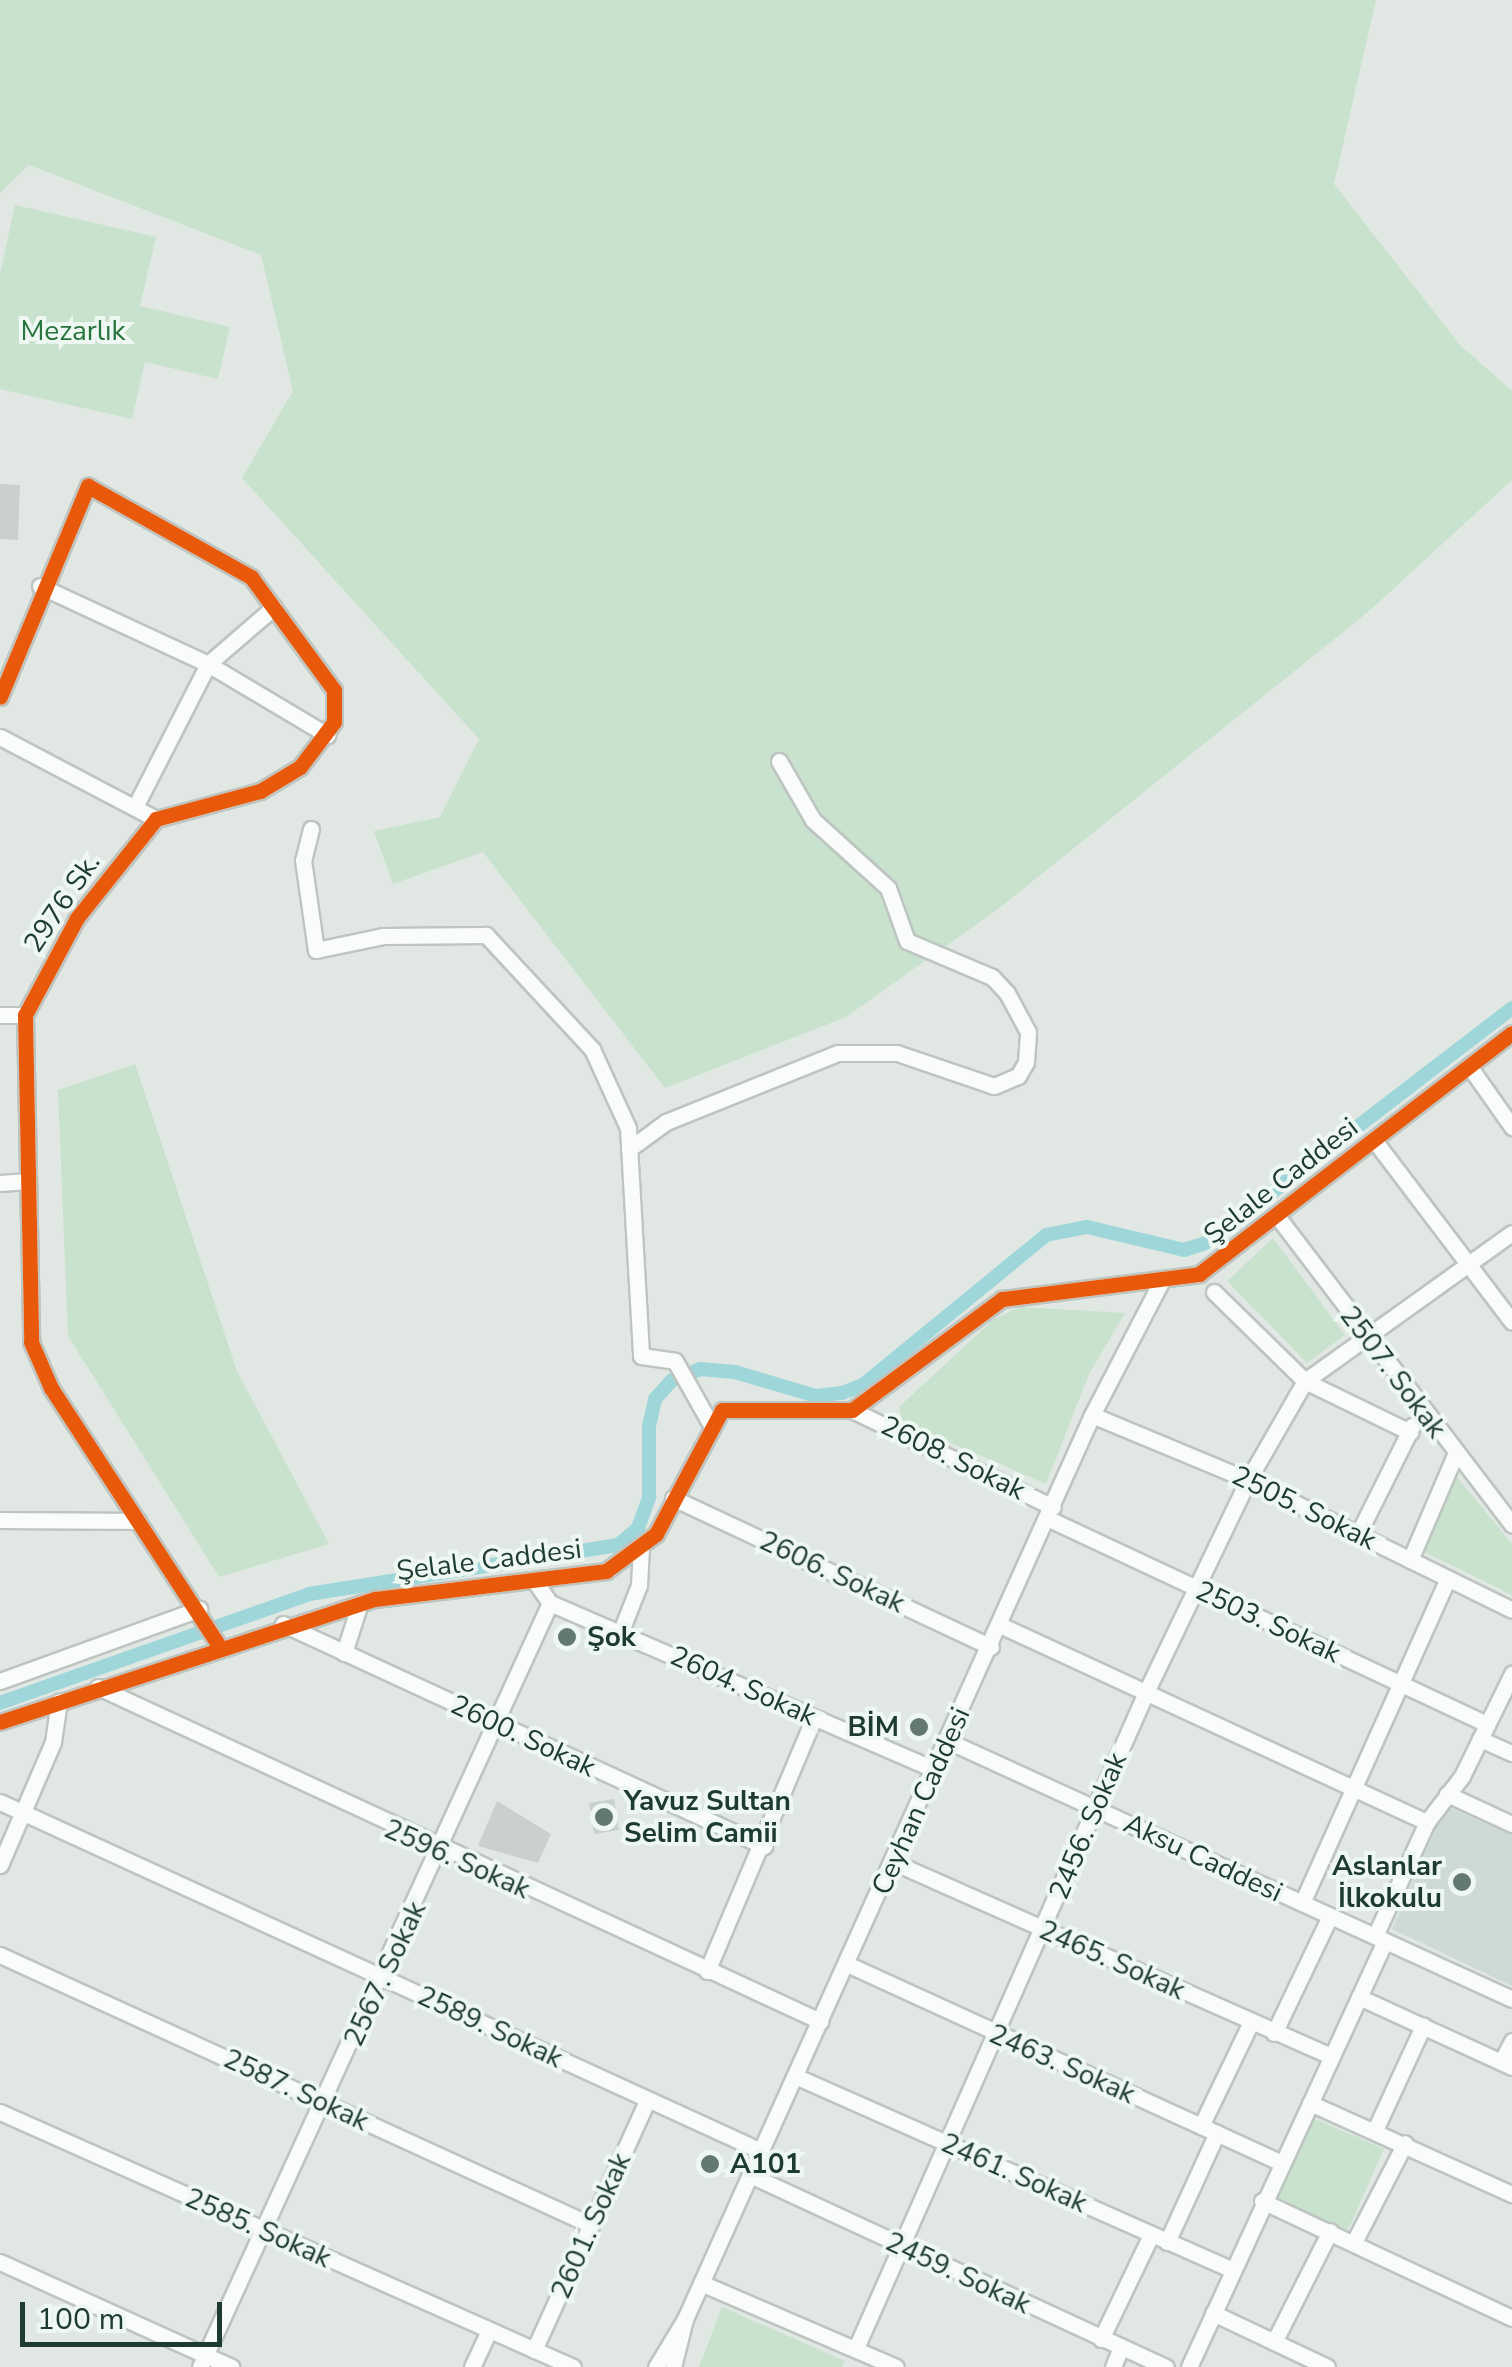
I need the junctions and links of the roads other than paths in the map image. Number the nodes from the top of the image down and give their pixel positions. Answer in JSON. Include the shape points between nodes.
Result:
{"nodes":[{"id":1,"x":40,"y":586,"type":"junction"},
{"id":2,"x":274,"y":606,"type":"junction"},
{"id":3,"x":208,"y":664,"type":"junction"},
{"id":4,"x":0,"y":697,"type":"edge"},
{"id":5,"x":327,"y":734,"type":"junction"},
{"id":6,"x":0,"y":737,"type":"edge"},
{"id":7,"x":779,"y":761,"type":"dead end"},
{"id":8,"x":137,"y":803,"type":"junction"},
{"id":9,"x":156,"y":820,"type":"junction"},
{"id":10,"x":312,"y":830,"type":"dead end"},
{"id":11,"x":0,"y":1015,"type":"edge"},
{"id":12,"x":25,"y":1016,"type":"junction"},
{"id":13,"x":1512,"y":1033,"type":"edge"},
{"id":14,"x":1468,"y":1066,"type":"junction"},
{"id":15,"x":1512,"y":1127,"type":"edge"},
{"id":16,"x":1374,"y":1140,"type":"junction"},
{"id":17,"x":629,"y":1149,"type":"junction"},
{"id":18,"x":28,"y":1181,"type":"junction"},
{"id":19,"x":0,"y":1183,"type":"edge"},
{"id":20,"x":1277,"y":1216,"type":"junction"},
{"id":21,"x":1512,"y":1233,"type":"edge"},
{"id":22,"x":1467,"y":1266,"type":"junction"},
{"id":23,"x":1160,"y":1284,"type":"junction"},
{"id":24,"x":1214,"y":1292,"type":"dead end"},
{"id":25,"x":1512,"y":1322,"type":"edge"},
{"id":26,"x":1368,"y":1338,"type":"junction"},
{"id":27,"x":1305,"y":1382,"type":"junction"},
{"id":28,"x":1421,"y":1407,"type":"junction"},
{"id":29,"x":852,"y":1410,"type":"junction"},
{"id":30,"x":1092,"y":1415,"type":"junction"},
{"id":31,"x":710,"y":1423,"type":"junction"},
{"id":32,"x":1410,"y":1432,"type":"junction"},
{"id":33,"x":1455,"y":1455,"type":"junction"},
{"id":34,"x":1248,"y":1480,"type":"junction"},
{"id":35,"x":673,"y":1498,"type":"junction"},
{"id":36,"x":1051,"y":1513,"type":"junction"},
{"id":37,"x":1509,"y":1515,"type":"edge"},
{"id":38,"x":0,"y":1520,"type":"edge"},
{"id":39,"x":138,"y":1521,"type":"junction"},
{"id":40,"x":1358,"y":1534,"type":"junction"},
{"id":41,"x":641,"y":1550,"type":"junction"},
{"id":42,"x":1410,"y":1560,"type":"junction"},
{"id":43,"x":1448,"y":1578,"type":"junction"},
{"id":44,"x":534,"y":1580,"type":"junction"},
{"id":45,"x":1195,"y":1588,"type":"junction"},
{"id":46,"x":360,"y":1603,"type":"junction"},
{"id":47,"x":550,"y":1603,"type":"junction"},
{"id":48,"x":199,"y":1609,"type":"junction"},
{"id":49,"x":1512,"y":1610,"type":"edge"},
{"id":50,"x":282,"y":1624,"type":"junction"},
{"id":51,"x":1000,"y":1625,"type":"junction"},
{"id":52,"x":621,"y":1631,"type":"junction"},
{"id":53,"x":219,"y":1646,"type":"junction"},
{"id":54,"x":991,"y":1647,"type":"junction"},
{"id":55,"x":344,"y":1653,"type":"junction"},
{"id":56,"x":1512,"y":1674,"type":"edge"},
{"id":57,"x":0,"y":1681,"type":"edge"},
{"id":58,"x":1400,"y":1684,"type":"junction"},
{"id":59,"x":98,"y":1687,"type":"junction"},
{"id":60,"x":1147,"y":1690,"type":"junction"},
{"id":61,"x":59,"y":1701,"type":"junction"},
{"id":62,"x":814,"y":1718,"type":"junction"},
{"id":63,"x":0,"y":1722,"type":"edge"},
{"id":64,"x":495,"y":1723,"type":"junction"},
{"id":65,"x":1484,"y":1732,"type":"junction"},
{"id":66,"x":948,"y":1741,"type":"junction"},
{"id":67,"x":1512,"y":1753,"type":"edge"},
{"id":68,"x":935,"y":1770,"type":"junction"},
{"id":69,"x":1354,"y":1788,"type":"junction"},
{"id":70,"x":1447,"y":1794,"type":"junction"},
{"id":71,"x":0,"y":1802,"type":"edge"},
{"id":72,"x":1094,"y":1808,"type":"junction"},
{"id":73,"x":24,"y":1814,"type":"junction"},
{"id":74,"x":1426,"y":1822,"type":"junction"},
{"id":75,"x":1512,"y":1824,"type":"edge"},
{"id":76,"x":764,"y":1846,"type":"junction"},
{"id":77,"x":440,"y":1852,"type":"junction"},
{"id":78,"x":893,"y":1862,"type":"junction"},
{"id":79,"x":0,"y":1865,"type":"edge"},
{"id":80,"x":1302,"y":1903,"type":"junction"},
{"id":81,"x":1330,"y":1916,"type":"junction"},
{"id":82,"x":1045,"y":1930,"type":"junction"},
{"id":83,"x":1380,"y":1939,"type":"junction"},
{"id":84,"x":0,"y":1955,"type":"edge"},
{"id":85,"x":846,"y":1964,"type":"junction"},
{"id":86,"x":707,"y":1971,"type":"junction"},
{"id":87,"x":384,"y":1977,"type":"junction"},
{"id":88,"x":1359,"y":1997,"type":"junction"},
{"id":89,"x":1512,"y":1999,"type":"edge"},
{"id":90,"x":820,"y":2021,"type":"junction"},
{"id":91,"x":1251,"y":2022,"type":"junction"},
{"id":92,"x":1423,"y":2026,"type":"junction"},
{"id":93,"x":1274,"y":2032,"type":"junction"},
{"id":94,"x":997,"y":2036,"type":"junction"},
{"id":95,"x":1512,"y":2041,"type":"edge"},
{"id":96,"x":1331,"y":2056,"type":"junction"},
{"id":97,"x":1506,"y":2064,"type":"edge"},
{"id":98,"x":795,"y":2076,"type":"junction"},
{"id":99,"x":647,"y":2101,"type":"junction"},
{"id":100,"x":325,"y":2103,"type":"junction"},
{"id":101,"x":1310,"y":2103,"type":"junction"},
{"id":102,"x":0,"y":2112,"type":"edge"},
{"id":103,"x":1200,"y":2126,"type":"junction"},
{"id":104,"x":1375,"y":2130,"type":"junction"},
{"id":105,"x":1216,"y":2134,"type":"junction"},
{"id":106,"x":948,"y":2144,"type":"junction"},
{"id":107,"x":1405,"y":2144,"type":"junction"},
{"id":108,"x":762,"y":2151,"type":"junction"},
{"id":109,"x":1280,"y":2162,"type":"junction"},
{"id":110,"x":750,"y":2176,"type":"junction"},
{"id":111,"x":1512,"y":2194,"type":"edge"},
{"id":112,"x":1262,"y":2202,"type":"junction"},
{"id":113,"x":591,"y":2225,"type":"junction"},
{"id":114,"x":264,"y":2230,"type":"junction"},
{"id":115,"x":1330,"y":2231,"type":"junction"},
{"id":116,"x":1151,"y":2235,"type":"junction"},
{"id":117,"x":1167,"y":2242,"type":"junction"},
{"id":118,"x":1354,"y":2242,"type":"junction"},
{"id":119,"x":900,"y":2247,"type":"junction"},
{"id":120,"x":0,"y":2262,"type":"edge"},
{"id":121,"x":1232,"y":2270,"type":"junction"},
{"id":122,"x":702,"y":2283,"type":"junction"},
{"id":123,"x":1212,"y":2313,"type":"junction"},
{"id":124,"x":1512,"y":2318,"type":"edge"},
{"id":125,"x":685,"y":2319,"type":"junction"},
{"id":126,"x":488,"y":2331,"type":"junction"},
{"id":127,"x":1101,"y":2339,"type":"junction"},
{"id":128,"x":1274,"y":2342,"type":"junction"},
{"id":129,"x":856,"y":2348,"type":"junction"},
{"id":130,"x":1121,"y":2348,"type":"junction"},
{"id":131,"x":534,"y":2350,"type":"junction"},
{"id":132,"x":203,"y":2361,"type":"edge"},
{"id":133,"x":1300,"y":2362,"type":"edge"},
{"id":134,"x":231,"y":2367,"type":"edge"},
{"id":135,"x":472,"y":2367,"type":"edge"},
{"id":136,"x":572,"y":2367,"type":"edge"},
{"id":137,"x":656,"y":2367,"type":"edge"},
{"id":138,"x":674,"y":2367,"type":"edge"},
{"id":139,"x":896,"y":2367,"type":"edge"},
{"id":140,"x":1113,"y":2367,"type":"edge"},
{"id":141,"x":1166,"y":2367,"type":"edge"},
{"id":142,"x":1190,"y":2367,"type":"edge"},
{"id":143,"x":1326,"y":2367,"type":"edge"}],
"edges":[{"from":1,"to":2,"type":"street","via":[[88,486],[251,576]]},
{"from":1,"to":3,"type":"street"},
{"from":1,"to":4,"type":"street"},
{"from":2,"to":3,"type":"street"},
{"from":2,"to":5,"type":"street","via":[[331,682],[336,707]]},
{"from":3,"to":5,"type":"street"},
{"from":3,"to":8,"type":"street"},
{"from":5,"to":9,"type":"street","via":[[300,768],[260,792]]},
{"from":6,"to":8,"type":"street"},
{"from":7,"to":17,"type":"street","via":[[813,820],[888,888],[908,941],[992,977],[1007,993],[1028,1032],[1026,1062],[1018,1076],[994,1086],[897,1053],[838,1052],[666,1122]]},
{"from":8,"to":9,"type":"street"},
{"from":9,"to":12,"type":"street","name":"2976 Sk.","via":[[77,918]]},
{"from":10,"to":17,"type":"street","via":[[303,860],[316,950],[428,934],[486,935],[498,942],[611,1078]]},
{"from":11,"to":12,"type":"street"},
{"from":12,"to":18,"type":"street","name":"2976 Sk."},
{"from":13,"to":14,"type":"street","name":"Şelale Caddesi"},
{"from":14,"to":15,"type":"street"},
{"from":14,"to":16,"type":"street","name":"Şelale Caddesi"},
{"from":16,"to":20,"type":"street","name":"Şelale Caddesi"},
{"from":16,"to":22,"type":"street"},
{"from":17,"to":31,"type":"street","via":[[641,1356],[675,1361]]},
{"from":18,"to":19,"type":"street"},
{"from":18,"to":39,"type":"street","name":"2976 Sk.","via":[[31,1342],[50,1388]]},
{"from":20,"to":23,"type":"street","name":"Şelale Caddesi","via":[[1199,1274]]},
{"from":20,"to":26,"type":"street","name":"2507. Sokak"},
{"from":21,"to":22,"type":"street","name":"2456. Sokak"},
{"from":22,"to":25,"type":"street"},
{"from":22,"to":26,"type":"street","name":"2456. Sokak"},
{"from":23,"to":29,"type":"street","name":"Şelale Caddesi","via":[[1002,1299]]},
{"from":23,"to":30,"type":"street","name":"Ceyhan Caddesi"},
{"from":24,"to":27,"type":"street"},
{"from":26,"to":27,"type":"street","name":"2456. Sokak"},
{"from":26,"to":28,"type":"street","name":"2507. Sokak"},
{"from":27,"to":32,"type":"street"},
{"from":27,"to":34,"type":"street","name":"2456. Sokak"},
{"from":28,"to":32,"type":"street"},
{"from":28,"to":33,"type":"street","name":"2507. Sokak"},
{"from":29,"to":31,"type":"street","via":[[739,1404]]},
{"from":29,"to":36,"type":"street","name":"2608. Sokak"},
{"from":30,"to":34,"type":"street","name":"2505. Sokak"},
{"from":30,"to":36,"type":"street","name":"Ceyhan Caddesi"},
{"from":31,"to":35,"type":"street"},
{"from":32,"to":40,"type":"street"},
{"from":33,"to":37,"type":"street","name":"2507. Sokak"},
{"from":33,"to":42,"type":"street"},
{"from":34,"to":40,"type":"street","name":"2505. Sokak"},
{"from":34,"to":45,"type":"street","name":"2456. Sokak"},
{"from":35,"to":41,"type":"street"},
{"from":35,"to":54,"type":"street","name":"2606. Sokak"},
{"from":36,"to":45,"type":"street","name":"2503. Sokak"},
{"from":36,"to":51,"type":"street","name":"Ceyhan Caddesi"},
{"from":38,"to":39,"type":"street"},
{"from":39,"to":48,"type":"street","name":"2976 Sk."},
{"from":40,"to":42,"type":"street","name":"2505. Sokak"},
{"from":41,"to":44,"type":"street","name":"Şelale Caddesi","via":[[606,1571]]},
{"from":41,"to":52,"type":"street","via":[[639,1585]]},
{"from":42,"to":43,"type":"street","name":"2505. Sokak"},
{"from":43,"to":49,"type":"street","name":"2505. Sokak"},
{"from":43,"to":58,"type":"street"},
{"from":44,"to":46,"type":"street","name":"Şelale Caddesi"},
{"from":44,"to":47,"type":"street"},
{"from":45,"to":58,"type":"street","name":"2503. Sokak"},
{"from":45,"to":60,"type":"street","name":"2456. Sokak"},
{"from":46,"to":50,"type":"street","name":"Şelale Caddesi"},
{"from":46,"to":55,"type":"street"},
{"from":47,"to":52,"type":"street","name":"2604. Sokak"},
{"from":47,"to":64,"type":"street","name":"2567. Sokak"},
{"from":48,"to":53,"type":"street","name":"2976 Sk."},
{"from":48,"to":57,"type":"street"},
{"from":50,"to":53,"type":"street","name":"Şelale Caddesi"},
{"from":50,"to":55,"type":"street","name":"2600. Sokak"},
{"from":51,"to":54,"type":"street","name":"Ceyhan Caddesi"},
{"from":51,"to":60,"type":"street"},
{"from":52,"to":62,"type":"street","name":"2604. Sokak"},
{"from":53,"to":59,"type":"street","name":"Şelale Caddesi"},
{"from":54,"to":66,"type":"street","name":"Ceyhan Caddesi"},
{"from":55,"to":64,"type":"street","name":"2600. Sokak"},
{"from":56,"to":65,"type":"street"},
{"from":58,"to":65,"type":"street","name":"2503. Sokak"},
{"from":58,"to":69,"type":"street"},
{"from":59,"to":61,"type":"street","name":"Şelale Caddesi"},
{"from":59,"to":77,"type":"street","name":"2596. Sokak"},
{"from":60,"to":69,"type":"street"},
{"from":60,"to":72,"type":"street","name":"2456. Sokak"},
{"from":61,"to":63,"type":"street","name":"Şelale Caddesi"},
{"from":61,"to":73,"type":"street","via":[[53,1742]]},
{"from":62,"to":68,"type":"street","name":"2604. Sokak"},
{"from":62,"to":76,"type":"street"},
{"from":64,"to":76,"type":"street","name":"2600. Sokak"},
{"from":64,"to":77,"type":"street","name":"2567. Sokak"},
{"from":65,"to":67,"type":"street","name":"2503. Sokak"},
{"from":65,"to":70,"type":"street"},
{"from":66,"to":68,"type":"street","name":"Ceyhan Caddesi"},
{"from":66,"to":72,"type":"street","name":"Aksu Caddesi"},
{"from":68,"to":78,"type":"street","name":"Ceyhan Caddesi"},
{"from":69,"to":74,"type":"street"},
{"from":69,"to":80,"type":"street"},
{"from":70,"to":74,"type":"street"},
{"from":70,"to":75,"type":"street"},
{"from":71,"to":73,"type":"street","name":"2589. Sokak"},
{"from":72,"to":80,"type":"street","name":"Aksu Caddesi"},
{"from":72,"to":82,"type":"street","name":"2456. Sokak"},
{"from":73,"to":79,"type":"street"},
{"from":73,"to":87,"type":"street","name":"2589. Sokak"},
{"from":74,"to":83,"type":"street"},
{"from":76,"to":86,"type":"street"},
{"from":77,"to":86,"type":"street","name":"2596. Sokak"},
{"from":77,"to":87,"type":"street","name":"2567. Sokak"},
{"from":78,"to":82,"type":"street","name":"2465. Sokak"},
{"from":78,"to":85,"type":"street","name":"Ceyhan Caddesi"},
{"from":80,"to":81,"type":"street","name":"Aksu Caddesi"},
{"from":81,"to":83,"type":"street","name":"Aksu Caddesi"},
{"from":81,"to":93,"type":"street"},
{"from":82,"to":91,"type":"street","name":"2465. Sokak"},
{"from":82,"to":94,"type":"street","name":"2456. Sokak"},
{"from":83,"to":88,"type":"street"},
{"from":83,"to":89,"type":"street","name":"Aksu Caddesi"},
{"from":84,"to":100,"type":"street","name":"2587. Sokak"},
{"from":85,"to":90,"type":"street","name":"Ceyhan Caddesi"},
{"from":85,"to":94,"type":"street","name":"2463. Sokak"},
{"from":86,"to":90,"type":"street","name":"2596. Sokak"},
{"from":87,"to":99,"type":"street","name":"2589. Sokak"},
{"from":87,"to":100,"type":"street","name":"2567. Sokak"},
{"from":88,"to":92,"type":"street"},
{"from":88,"to":96,"type":"street"},
{"from":90,"to":98,"type":"street","name":"Ceyhan Caddesi"},
{"from":91,"to":93,"type":"street","name":"2465. Sokak"},
{"from":91,"to":103,"type":"street"},
{"from":92,"to":97,"type":"street"},
{"from":92,"to":104,"type":"street"},
{"from":93,"to":96,"type":"street","name":"2465. Sokak"},
{"from":94,"to":103,"type":"street","name":"2463. Sokak"},
{"from":94,"to":106,"type":"street","name":"2456. Sokak"},
{"from":95,"to":97,"type":"street"},
{"from":96,"to":101,"type":"street"},
{"from":98,"to":106,"type":"street","name":"2461. Sokak"},
{"from":98,"to":108,"type":"street","name":"Ceyhan Caddesi"},
{"from":99,"to":108,"type":"street","name":"2589. Sokak"},
{"from":99,"to":113,"type":"street","name":"2601. Sokak"},
{"from":100,"to":113,"type":"street","name":"2587. Sokak"},
{"from":100,"to":114,"type":"street","name":"2567. Sokak"},
{"from":101,"to":104,"type":"street"},
{"from":101,"to":109,"type":"street"},
{"from":102,"to":114,"type":"street","name":"2585. Sokak"},
{"from":103,"to":105,"type":"street","name":"2463. Sokak"},
{"from":104,"to":107,"type":"street"},
{"from":105,"to":109,"type":"street","name":"2463. Sokak"},
{"from":105,"to":117,"type":"street"},
{"from":106,"to":116,"type":"street","name":"2461. Sokak"},
{"from":106,"to":119,"type":"street","name":"2456. Sokak"},
{"from":107,"to":111,"type":"street"},
{"from":107,"to":118,"type":"street"},
{"from":108,"to":110,"type":"street","name":"Ceyhan Caddesi"},
{"from":109,"to":112,"type":"street"},
{"from":110,"to":119,"type":"street","name":"2459. Sokak"},
{"from":110,"to":122,"type":"street","name":"Ceyhan Caddesi"},
{"from":112,"to":115,"type":"street"},
{"from":112,"to":121,"type":"street"},
{"from":113,"to":131,"type":"street","name":"2601. Sokak"},
{"from":114,"to":126,"type":"street","name":"2585. Sokak"},
{"from":114,"to":132,"type":"street","name":"2567. Sokak"},
{"from":115,"to":118,"type":"street"},
{"from":115,"to":128,"type":"street"},
{"from":116,"to":117,"type":"street","name":"2461. Sokak"},
{"from":116,"to":127,"type":"street"},
{"from":117,"to":121,"type":"street","name":"2461. Sokak"},
{"from":118,"to":124,"type":"street"},
{"from":119,"to":127,"type":"street","name":"2459. Sokak"},
{"from":119,"to":129,"type":"street","name":"2456. Sokak"},
{"from":120,"to":132,"type":"street"},
{"from":121,"to":123,"type":"street"},
{"from":122,"to":125,"type":"street","name":"Ceyhan Caddesi"},
{"from":122,"to":129,"type":"street"},
{"from":123,"to":128,"type":"street"},
{"from":123,"to":142,"type":"street"},
{"from":125,"to":137,"type":"street","name":"Ceyhan Caddesi"},
{"from":125,"to":138,"type":"street","name":"Ceyhan Caddesi"},
{"from":126,"to":131,"type":"street","name":"2585. Sokak"},
{"from":126,"to":135,"type":"street"},
{"from":127,"to":130,"type":"street","name":"2459. Sokak"},
{"from":128,"to":133,"type":"street"},
{"from":129,"to":139,"type":"street"},
{"from":130,"to":140,"type":"street"},
{"from":130,"to":141,"type":"street","name":"2459. Sokak"},
{"from":131,"to":136,"type":"street","name":"2585. Sokak"},
{"from":132,"to":134,"type":"street"},
{"from":133,"to":143,"type":"street"}]}
